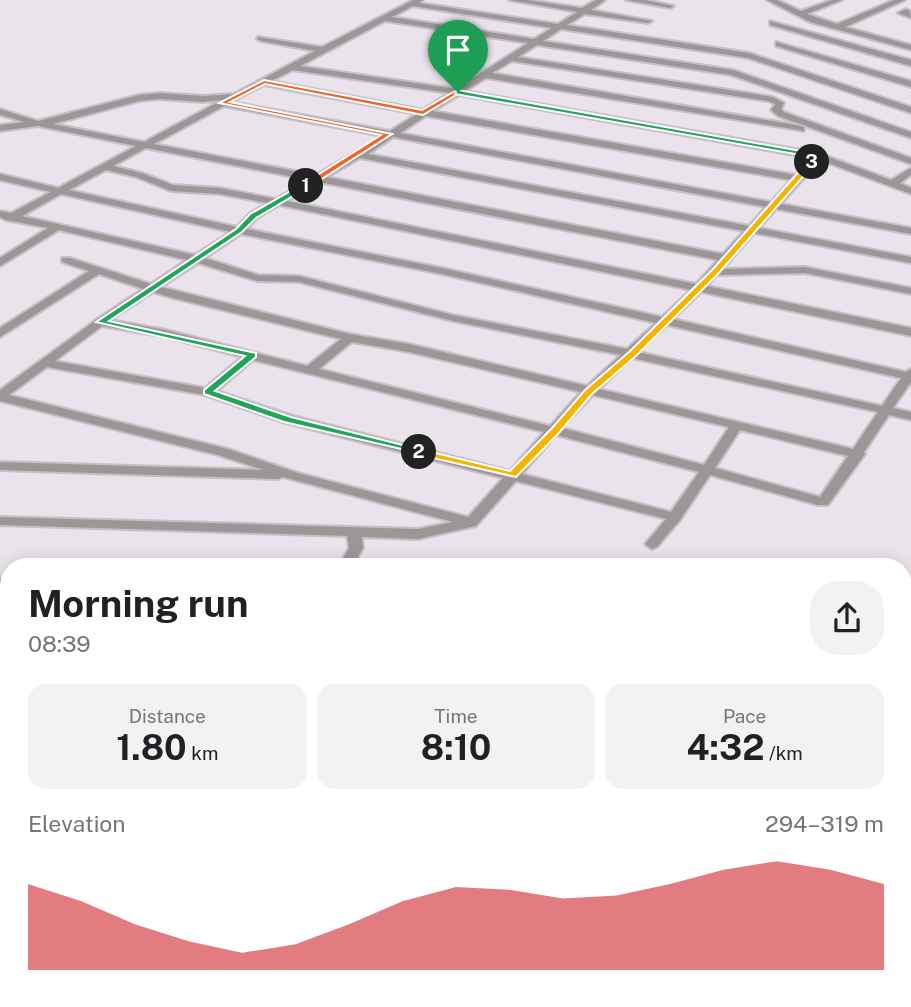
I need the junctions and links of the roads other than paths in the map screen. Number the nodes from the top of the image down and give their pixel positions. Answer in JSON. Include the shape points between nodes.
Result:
{"nodes":[{"id":1,"x":513,"y":0,"type":"edge"},
{"id":2,"x":601,"y":0,"type":"edge"},
{"id":3,"x":630,"y":0,"type":"edge"},
{"id":4,"x":771,"y":0,"type":"edge"},
{"id":5,"x":838,"y":0,"type":"edge"},
{"id":6,"x":901,"y":0,"type":"edge"},
{"id":7,"x":416,"y":2,"type":"edge"},
{"id":8,"x":670,"y":6,"type":"dead end"},
{"id":9,"x":583,"y":11,"type":"junction"},
{"id":10,"x":797,"y":14,"type":"junction"},
{"id":11,"x":383,"y":18,"type":"junction"},
{"id":12,"x":648,"y":21,"type":"dead end"},
{"id":13,"x":562,"y":25,"type":"junction"},
{"id":14,"x":838,"y":27,"type":"junction"},
{"id":15,"x":261,"y":39,"type":"dead end"},
{"id":16,"x":534,"y":41,"type":"junction"},
{"id":17,"x":779,"y":44,"type":"dead end"},
{"id":18,"x":911,"y":48,"type":"edge"},
{"id":19,"x":323,"y":50,"type":"junction"},
{"id":20,"x":512,"y":58,"type":"junction"},
{"id":21,"x":911,"y":63,"type":"edge"},
{"id":22,"x":292,"y":67,"type":"junction"},
{"id":23,"x":486,"y":75,"type":"junction"},
{"id":24,"x":264,"y":82,"type":"junction"},
{"id":25,"x":911,"y":84,"type":"edge"},
{"id":26,"x":458,"y":92,"type":"junction"},
{"id":27,"x":236,"y":96,"type":"junction"},
{"id":28,"x":223,"y":103,"type":"junction"},
{"id":29,"x":911,"y":110,"type":"edge"},
{"id":30,"x":0,"y":112,"type":"edge"},
{"id":31,"x":423,"y":113,"type":"junction"},
{"id":32,"x":40,"y":124,"type":"junction"},
{"id":33,"x":0,"y":128,"type":"edge"},
{"id":34,"x":388,"y":134,"type":"junction"},
{"id":35,"x":830,"y":134,"type":"junction"},
{"id":36,"x":911,"y":135,"type":"edge"},
{"id":37,"x":145,"y":145,"type":"junction"},
{"id":38,"x":359,"y":155,"type":"junction"},
{"id":39,"x":818,"y":156,"type":"junction"},
{"id":40,"x":911,"y":161,"type":"edge"},
{"id":41,"x":104,"y":167,"type":"junction"},
{"id":42,"x":911,"y":171,"type":"edge"},
{"id":43,"x":0,"y":177,"type":"edge"},
{"id":44,"x":798,"y":178,"type":"junction"},
{"id":45,"x":316,"y":179,"type":"junction"},
{"id":46,"x":892,"y":184,"type":"junction"},
{"id":47,"x":60,"y":191,"type":"junction"},
{"id":48,"x":911,"y":191,"type":"edge"},
{"id":49,"x":278,"y":204,"type":"junction"},
{"id":50,"x":774,"y":204,"type":"junction"},
{"id":51,"x":0,"y":214,"type":"edge"},
{"id":52,"x":14,"y":216,"type":"junction"},
{"id":53,"x":0,"y":223,"type":"edge"},
{"id":54,"x":58,"y":226,"type":"junction"},
{"id":55,"x":750,"y":230,"type":"junction"},
{"id":56,"x":239,"y":231,"type":"junction"},
{"id":57,"x":911,"y":231,"type":"edge"},
{"id":58,"x":725,"y":258,"type":"junction"},
{"id":59,"x":194,"y":259,"type":"junction"},
{"id":60,"x":66,"y":260,"type":"dead end"},
{"id":61,"x":911,"y":260,"type":"edge"},
{"id":62,"x":0,"y":263,"type":"edge"},
{"id":63,"x":98,"y":270,"type":"junction"},
{"id":64,"x":715,"y":272,"type":"junction"},
{"id":65,"x":152,"y":287,"type":"junction"},
{"id":66,"x":698,"y":288,"type":"junction"},
{"id":67,"x":911,"y":291,"type":"edge"},
{"id":68,"x":665,"y":320,"type":"junction"},
{"id":69,"x":100,"y":322,"type":"junction"},
{"id":70,"x":911,"y":332,"type":"edge"},
{"id":71,"x":0,"y":333,"type":"edge"},
{"id":72,"x":350,"y":338,"type":"junction"},
{"id":73,"x":632,"y":354,"type":"junction"},
{"id":74,"x":252,"y":355,"type":"junction"},
{"id":75,"x":46,"y":363,"type":"junction"},
{"id":76,"x":310,"y":370,"type":"junction"},
{"id":77,"x":910,"y":374,"type":"edge"},
{"id":78,"x":208,"y":392,"type":"junction"},
{"id":79,"x":589,"y":392,"type":"junction"},
{"id":80,"x":0,"y":396,"type":"edge"},
{"id":81,"x":886,"y":411,"type":"junction"},
{"id":82,"x":911,"y":416,"type":"edge"},
{"id":83,"x":737,"y":425,"type":"junction"},
{"id":84,"x":555,"y":431,"type":"junction"},
{"id":85,"x":858,"y":454,"type":"junction"},
{"id":86,"x":0,"y":466,"type":"edge"},
{"id":87,"x":709,"y":469,"type":"junction"},
{"id":88,"x":512,"y":474,"type":"junction"},
{"id":89,"x":293,"y":476,"type":"junction"},
{"id":90,"x":675,"y":517,"type":"junction"},
{"id":91,"x":0,"y":521,"type":"edge"},
{"id":92,"x":471,"y":523,"type":"junction"},
{"id":93,"x":354,"y":532,"type":"junction"},
{"id":94,"x":652,"y":544,"type":"dead end"},
{"id":95,"x":350,"y":558,"type":"edge"}],
"edges":[{"from":1,"to":9,"type":"street"},
{"from":2,"to":9,"type":"street"},
{"from":3,"to":8,"type":"street"},
{"from":4,"to":10,"type":"street"},
{"from":5,"to":10,"type":"street"},
{"from":6,"to":14,"type":"street"},
{"from":7,"to":11,"type":"street"},
{"from":7,"to":13,"type":"street"},
{"from":9,"to":12,"type":"street"},
{"from":9,"to":13,"type":"street"},
{"from":10,"to":14,"type":"street"},
{"from":10,"to":21,"type":"street","via":[[773,21]]},
{"from":11,"to":16,"type":"street"},
{"from":11,"to":19,"type":"street"},
{"from":13,"to":16,"type":"street"},
{"from":13,"to":29,"type":"street","via":[[758,58]]},
{"from":14,"to":18,"type":"street"},
{"from":15,"to":19,"type":"street"},
{"from":16,"to":20,"type":"street"},
{"from":16,"to":36,"type":"street","via":[[733,73]]},
{"from":17,"to":25,"type":"street"},
{"from":19,"to":22,"type":"street"},
{"from":20,"to":23,"type":"street"},
{"from":20,"to":35,"type":"street","via":[[770,99],[780,103],[777,112]]},
{"from":22,"to":24,"type":"street"},
{"from":22,"to":26,"type":"street"},
{"from":23,"to":26,"type":"street"},
{"from":23,"to":35,"type":"street"},
{"from":24,"to":27,"type":"street"},
{"from":24,"to":31,"type":"street"},
{"from":26,"to":31,"type":"street"},
{"from":26,"to":39,"type":"street"},
{"from":27,"to":28,"type":"street"},
{"from":27,"to":32,"type":"street","via":[[139,98]]},
{"from":28,"to":34,"type":"street"},
{"from":28,"to":37,"type":"street"},
{"from":30,"to":32,"type":"street"},
{"from":31,"to":34,"type":"street"},
{"from":31,"to":44,"type":"street"},
{"from":32,"to":33,"type":"street"},
{"from":32,"to":37,"type":"street"},
{"from":34,"to":38,"type":"street"},
{"from":34,"to":50,"type":"street"},
{"from":35,"to":40,"type":"street"},
{"from":37,"to":41,"type":"street"},
{"from":37,"to":45,"type":"street"},
{"from":38,"to":45,"type":"street"},
{"from":38,"to":55,"type":"street"},
{"from":39,"to":44,"type":"street"},
{"from":39,"to":46,"type":"street"},
{"from":41,"to":47,"type":"street"},
{"from":41,"to":49,"type":"street","via":[[171,188],[220,191]]},
{"from":42,"to":46,"type":"street"},
{"from":43,"to":47,"type":"street"},
{"from":44,"to":50,"type":"street"},
{"from":45,"to":49,"type":"street"},
{"from":45,"to":58,"type":"street"},
{"from":46,"to":48,"type":"street"},
{"from":47,"to":52,"type":"street"},
{"from":47,"to":56,"type":"street"},
{"from":49,"to":56,"type":"street","via":[[253,216]]},
{"from":49,"to":66,"type":"street"},
{"from":50,"to":55,"type":"street"},
{"from":50,"to":57,"type":"street"},
{"from":51,"to":52,"type":"street"},
{"from":52,"to":53,"type":"street"},
{"from":52,"to":54,"type":"street"},
{"from":54,"to":59,"type":"street"},
{"from":54,"to":62,"type":"street"},
{"from":55,"to":58,"type":"street"},
{"from":55,"to":61,"type":"street"},
{"from":56,"to":59,"type":"street"},
{"from":56,"to":68,"type":"street"},
{"from":58,"to":64,"type":"street"},
{"from":59,"to":65,"type":"street"},
{"from":59,"to":73,"type":"street","via":[[257,278],[299,279],[453,318]]},
{"from":60,"to":63,"type":"street"},
{"from":63,"to":65,"type":"street"},
{"from":63,"to":71,"type":"street"},
{"from":64,"to":66,"type":"street"},
{"from":64,"to":67,"type":"street","via":[[805,270]]},
{"from":65,"to":69,"type":"street"},
{"from":65,"to":72,"type":"street"},
{"from":66,"to":68,"type":"street"},
{"from":66,"to":70,"type":"street"},
{"from":68,"to":73,"type":"street"},
{"from":68,"to":77,"type":"street"},
{"from":69,"to":74,"type":"street"},
{"from":69,"to":75,"type":"street"},
{"from":72,"to":76,"type":"street"},
{"from":72,"to":79,"type":"street"},
{"from":73,"to":79,"type":"street"},
{"from":73,"to":81,"type":"street"},
{"from":74,"to":76,"type":"street"},
{"from":74,"to":78,"type":"street"},
{"from":75,"to":78,"type":"street"},
{"from":75,"to":80,"type":"street"},
{"from":76,"to":84,"type":"street"},
{"from":77,"to":81,"type":"street"},
{"from":78,"to":88,"type":"street","via":[[288,419]]},
{"from":79,"to":83,"type":"street"},
{"from":79,"to":84,"type":"street"},
{"from":80,"to":89,"type":"street","via":[[223,452]]},
{"from":81,"to":82,"type":"street"},
{"from":81,"to":85,"type":"street"},
{"from":83,"to":85,"type":"street"},
{"from":83,"to":87,"type":"street"},
{"from":84,"to":87,"type":"street"},
{"from":84,"to":88,"type":"street"},
{"from":85,"to":87,"type":"street","via":[[823,502]]},
{"from":86,"to":89,"type":"street"},
{"from":87,"to":90,"type":"street"},
{"from":88,"to":90,"type":"street"},
{"from":88,"to":92,"type":"street"},
{"from":89,"to":92,"type":"street"},
{"from":90,"to":94,"type":"street"},
{"from":91,"to":93,"type":"street"},
{"from":92,"to":93,"type":"street","via":[[418,534]]},
{"from":93,"to":95,"type":"street","via":[[356,548]]}]}
